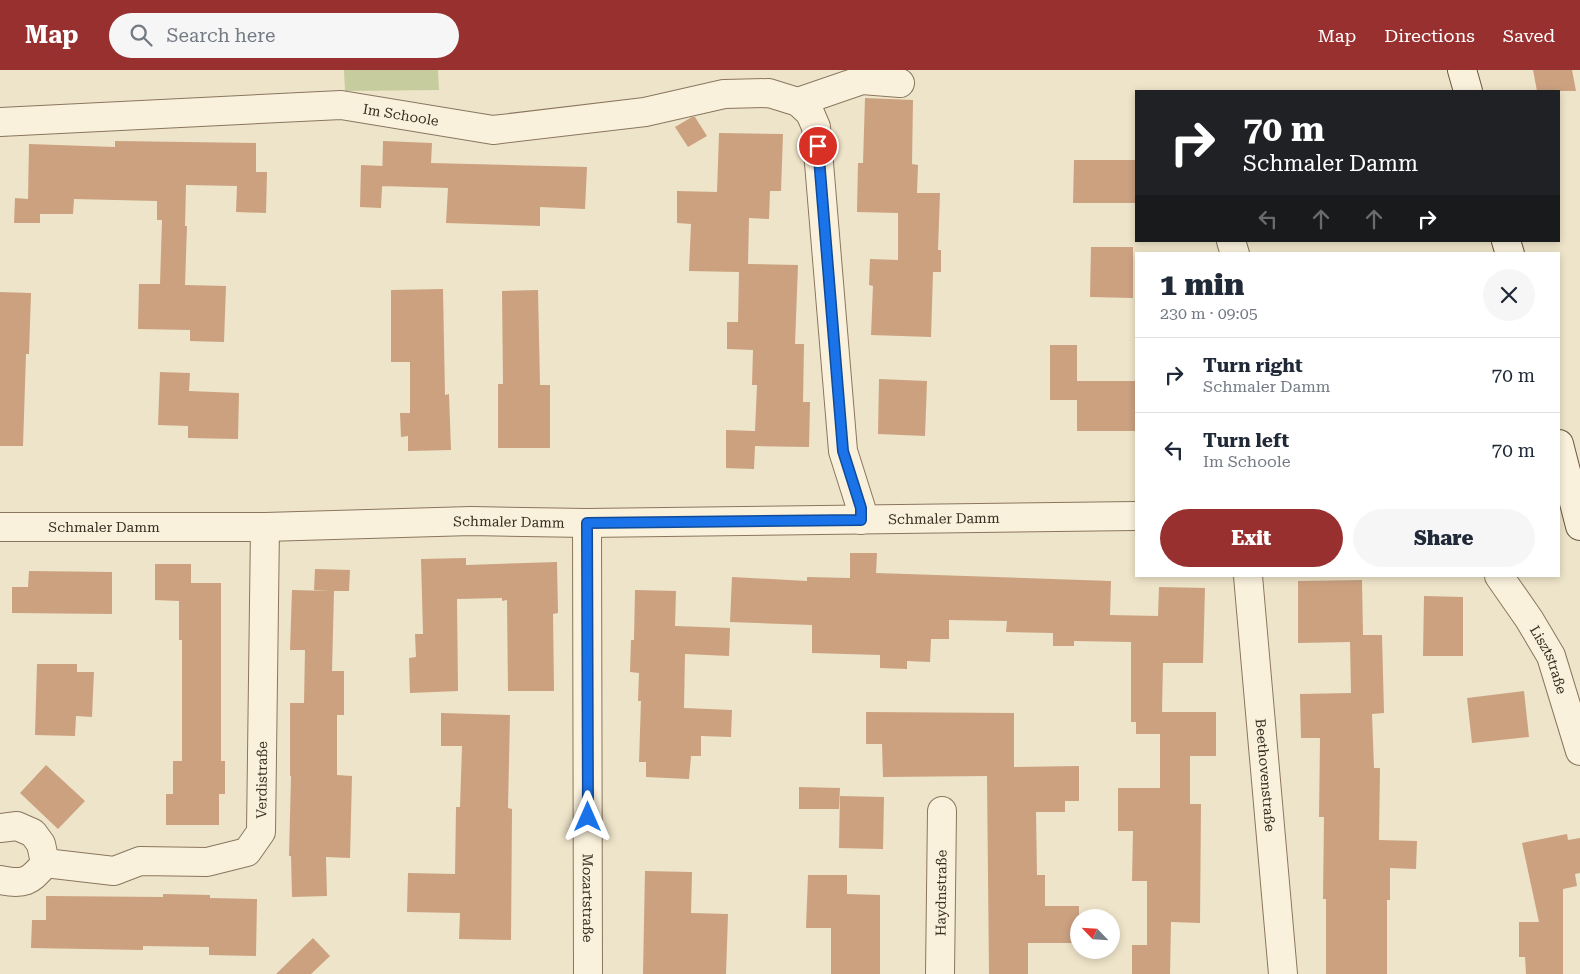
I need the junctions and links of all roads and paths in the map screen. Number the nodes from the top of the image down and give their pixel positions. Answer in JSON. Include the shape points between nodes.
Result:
{"nodes":[{"id":1,"x":1462,"y":70,"type":"edge"},
{"id":2,"x":900,"y":82,"type":"dead end"},
{"id":3,"x":1468,"y":90,"type":"edge"},
{"id":4,"x":798,"y":102,"type":"junction"},
{"id":5,"x":0,"y":122,"type":"edge"},
{"id":6,"x":1560,"y":449,"type":"edge"},
{"id":7,"x":1135,"y":516,"type":"edge"},
{"id":8,"x":1574,"y":517,"type":"edge"},
{"id":9,"x":861,"y":520,"type":"junction"},
{"id":10,"x":587,"y":523,"type":"junction"},
{"id":11,"x":265,"y":527,"type":"junction"},
{"id":12,"x":0,"y":528,"type":"edge"},
{"id":13,"x":1248,"y":577,"type":"edge"},
{"id":14,"x":1499,"y":577,"type":"edge"},
{"id":15,"x":1580,"y":751,"type":"edge"},
{"id":16,"x":942,"y":811,"type":"dead end"},
{"id":17,"x":0,"y":828,"type":"edge"},
{"id":18,"x":45,"y":863,"type":"junction"},
{"id":19,"x":0,"y":880,"type":"edge"},
{"id":20,"x":588,"y":974,"type":"edge"},
{"id":21,"x":940,"y":974,"type":"edge"},
{"id":22,"x":1284,"y":974,"type":"edge"}],
"edges":[{"from":1,"to":3,"type":"street"},
{"from":2,"to":4,"type":"street","via":[[862,80]]},
{"from":4,"to":5,"type":"street","name":"Im Schoole","via":[[769,93],[724,94],[645,112],[493,130],[341,105]]},
{"from":4,"to":9,"type":"street","via":[[810,113],[816,128],[843,451],[861,508]]},
{"from":6,"to":8,"type":"street"},
{"from":7,"to":9,"type":"street","name":"Schmaler Damm"},
{"from":9,"to":10,"type":"street","name":"Schmaler Damm"},
{"from":10,"to":11,"type":"street","name":"Schmaler Damm","via":[[471,521]]},
{"from":10,"to":20,"type":"street","name":"Mozartstraße"},
{"from":11,"to":12,"type":"street","name":"Schmaler Damm"},
{"from":11,"to":18,"type":"street","name":"Verdistraße","via":[[261,832],[247,852],[206,862],[140,861],[114,871]]},
{"from":13,"to":22,"type":"street","name":"Beethovenstraße"},
{"from":14,"to":15,"type":"street","name":"Lisztstraße","via":[[1551,656]]},
{"from":16,"to":21,"type":"street","name":"Haydnstraße"},
{"from":17,"to":18,"type":"street","via":[[16,826],[33,833],[41,844]]},
{"from":18,"to":19,"type":"street","via":[[29,880],[14,883]]}]}
